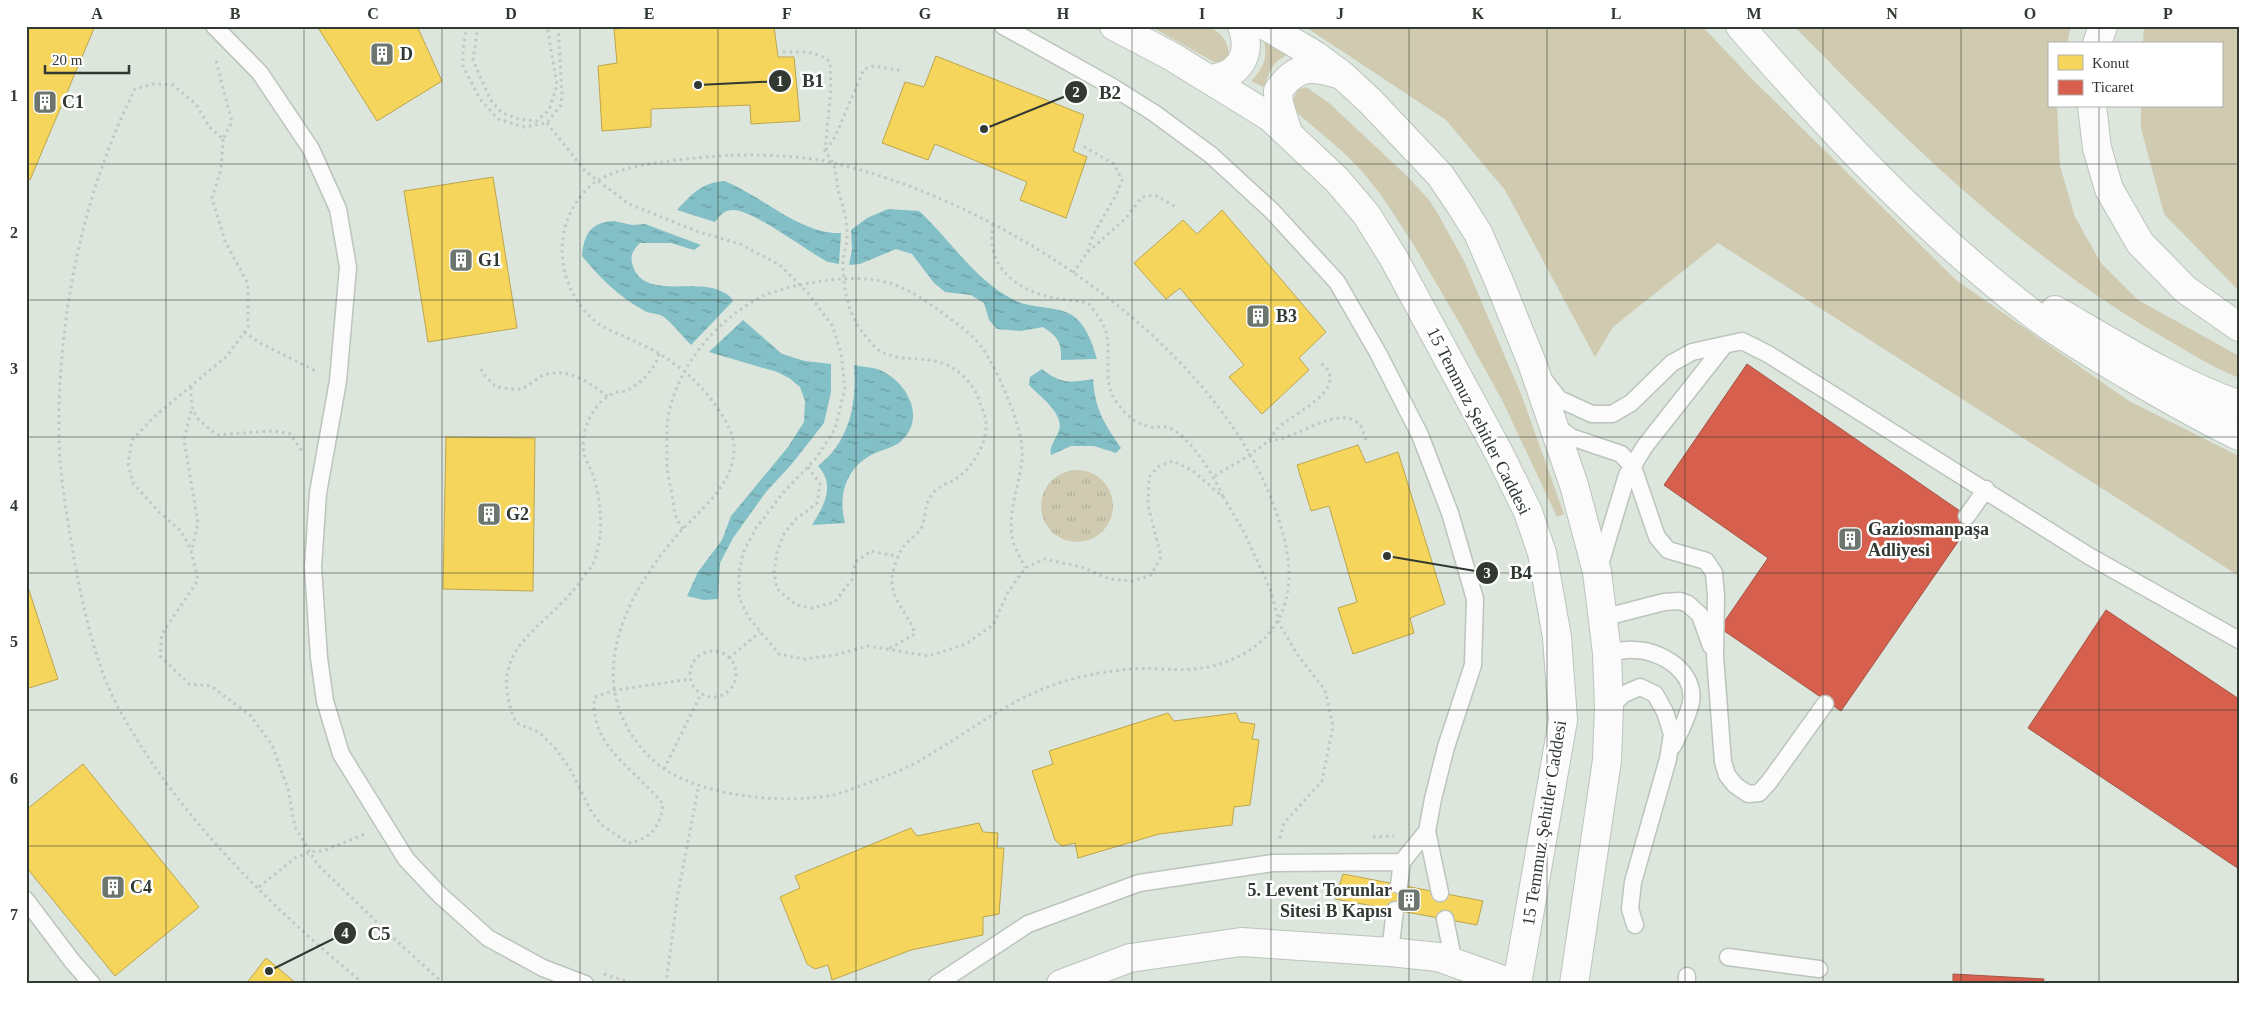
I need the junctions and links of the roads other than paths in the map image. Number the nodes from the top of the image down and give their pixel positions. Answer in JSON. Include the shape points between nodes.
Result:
{"nodes":[{"id":1,"x":214,"y":26,"type":"edge"},
{"id":2,"x":1003,"y":26,"type":"edge"},
{"id":3,"x":1114,"y":26,"type":"edge"},
{"id":4,"x":1242,"y":26,"type":"edge"},
{"id":5,"x":1266,"y":26,"type":"edge"},
{"id":6,"x":1740,"y":26,"type":"edge"},
{"id":7,"x":2102,"y":26,"type":"edge"},
{"id":8,"x":2098,"y":42,"type":"edge"},
{"id":9,"x":1342,"y":75,"type":"junction"},
{"id":10,"x":1209,"y":79,"type":"junction"},
{"id":11,"x":2092,"y":108,"type":"edge"},
{"id":12,"x":1288,"y":133,"type":"junction"},
{"id":13,"x":1973,"y":264,"type":"junction"},
{"id":14,"x":2239,"y":327,"type":"edge"},
{"id":15,"x":1723,"y":347,"type":"junction"},
{"id":16,"x":1532,"y":363,"type":"junction"},
{"id":17,"x":2239,"y":405,"type":"edge"},
{"id":18,"x":1553,"y":423,"type":"junction"},
{"id":19,"x":2239,"y":436,"type":"edge"},
{"id":20,"x":1633,"y":467,"type":"junction"},
{"id":21,"x":1986,"y":489,"type":"junction"},
{"id":22,"x":1967,"y":516,"type":"dead end"},
{"id":23,"x":1597,"y":572,"type":"junction"},
{"id":24,"x":1602,"y":618,"type":"junction"},
{"id":25,"x":2239,"y":640,"type":"edge"},
{"id":26,"x":1607,"y":653,"type":"junction"},
{"id":27,"x":1715,"y":656,"type":"junction"},
{"id":28,"x":1825,"y":704,"type":"dead end"},
{"id":29,"x":1609,"y":708,"type":"junction"},
{"id":30,"x":1668,"y":759,"type":"junction"},
{"id":31,"x":1428,"y":831,"type":"junction"},
{"id":32,"x":1402,"y":862,"type":"junction"},
{"id":33,"x":1399,"y":885,"type":"dead end"},
{"id":34,"x":1440,"y":893,"type":"dead end"},
{"id":35,"x":26,"y":900,"type":"edge"},
{"id":36,"x":1395,"y":910,"type":"dead end"},
{"id":37,"x":1445,"y":919,"type":"dead end"},
{"id":38,"x":1635,"y":925,"type":"dead end"},
{"id":39,"x":1390,"y":952,"type":"junction"},
{"id":40,"x":1728,"y":957,"type":"dead end"},
{"id":41,"x":1454,"y":963,"type":"junction"},
{"id":42,"x":1819,"y":969,"type":"dead end"},
{"id":43,"x":92,"y":984,"type":"edge"},
{"id":44,"x":585,"y":984,"type":"edge"},
{"id":45,"x":937,"y":984,"type":"edge"},
{"id":46,"x":1061,"y":984,"type":"edge"},
{"id":47,"x":1516,"y":984,"type":"edge"},
{"id":48,"x":1574,"y":984,"type":"edge"}],
"edges":[{"from":1,"to":44,"type":"lane","via":[[260,73],[311,149],[338,209],[348,267],[338,381],[318,493],[313,567],[325,701],[341,754],[406,859],[440,895],[488,938],[543,968]]},
{"from":2,"to":31,"type":"lane","via":[[1111,86],[1211,155],[1272,211],[1337,282],[1378,353],[1420,435],[1450,513],[1475,599],[1473,665],[1446,747]]},
{"from":3,"to":10,"type":"main road","name":"15 Temmuz Şehitler Caddesi"},
{"from":4,"to":10,"type":"main road","via":[[1246,50],[1242,63],[1222,78]]},
{"from":5,"to":9,"type":"main road"},
{"from":6,"to":13,"type":"main road","via":[[1838,137],[1926,224]]},
{"from":7,"to":8,"type":"main road"},
{"from":9,"to":12,"type":"main road","via":[[1320,69],[1303,70],[1288,76],[1278,91]]},
{"from":9,"to":16,"type":"main road","via":[[1434,169],[1462,206],[1495,271]]},
{"from":10,"to":12,"type":"main road","name":"15 Temmuz Şehitler Caddesi","via":[[1257,108]]},
{"from":11,"to":14,"type":"main road","via":[[2097,148],[2109,189],[2140,243],[2186,290]]},
{"from":12,"to":47,"type":"main road","name":"15 Temmuz Şehitler Caddesi","via":[[1366,214],[1393,257],[1500,453],[1528,512],[1542,553],[1557,637],[1563,720]]},
{"from":13,"to":17,"type":"main road","via":[[2154,368]]},
{"from":13,"to":19,"type":"main road","via":[[2034,315],[2085,350],[2207,421]]},
{"from":15,"to":16,"type":"lane","via":[[1692,352],[1672,363],[1631,404],[1612,414],[1592,414],[1559,399]]},
{"from":15,"to":20,"type":"lane","via":[[1645,446]]},
{"from":15,"to":21,"type":"lane","via":[[1742,341],[1768,354]]},
{"from":16,"to":18,"type":"main road"},
{"from":18,"to":20,"type":"lane","via":[[1571,437],[1621,454]]},
{"from":18,"to":23,"type":"main road","via":[[1574,485]]},
{"from":20,"to":23,"type":"lane","via":[[1627,475]]},
{"from":20,"to":27,"type":"lane","via":[[1656,537],[1668,550],[1706,561],[1714,573]]},
{"from":21,"to":22,"type":"lane"},
{"from":21,"to":25,"type":"lane","via":[[2089,556]]},
{"from":23,"to":24,"type":"main road"},
{"from":24,"to":26,"type":"main road"},
{"from":24,"to":27,"type":"lane","via":[[1664,602],[1688,604],[1700,615]]},
{"from":26,"to":29,"type":"main road"},
{"from":26,"to":30,"type":"lane","via":[[1635,650],[1661,656],[1682,671],[1690,686],[1691,700]]},
{"from":27,"to":28,"type":"lane","via":[[1722,762],[1735,785],[1748,794],[1759,793],[1769,782]]},
{"from":29,"to":30,"type":"lane","via":[[1624,694],[1640,687],[1655,694],[1672,734]]},
{"from":29,"to":48,"type":"main road","via":[[1607,760]]},
{"from":30,"to":38,"type":"lane","via":[[1633,882],[1630,909]]},
{"from":31,"to":32,"type":"lane"},
{"from":31,"to":34,"type":"lane"},
{"from":32,"to":33,"type":"lane"},
{"from":32,"to":45,"type":"lane","via":[[1272,863],[1139,883],[1028,924]]},
{"from":35,"to":43,"type":"lane"},
{"from":36,"to":39,"type":"lane"},
{"from":37,"to":41,"type":"lane"},
{"from":39,"to":41,"type":"main road","via":[[1438,957]]},
{"from":39,"to":46,"type":"main road","via":[[1241,942],[1130,958]]},
{"from":40,"to":42,"type":"lane"},
{"from":41,"to":47,"type":"main road"}]}
